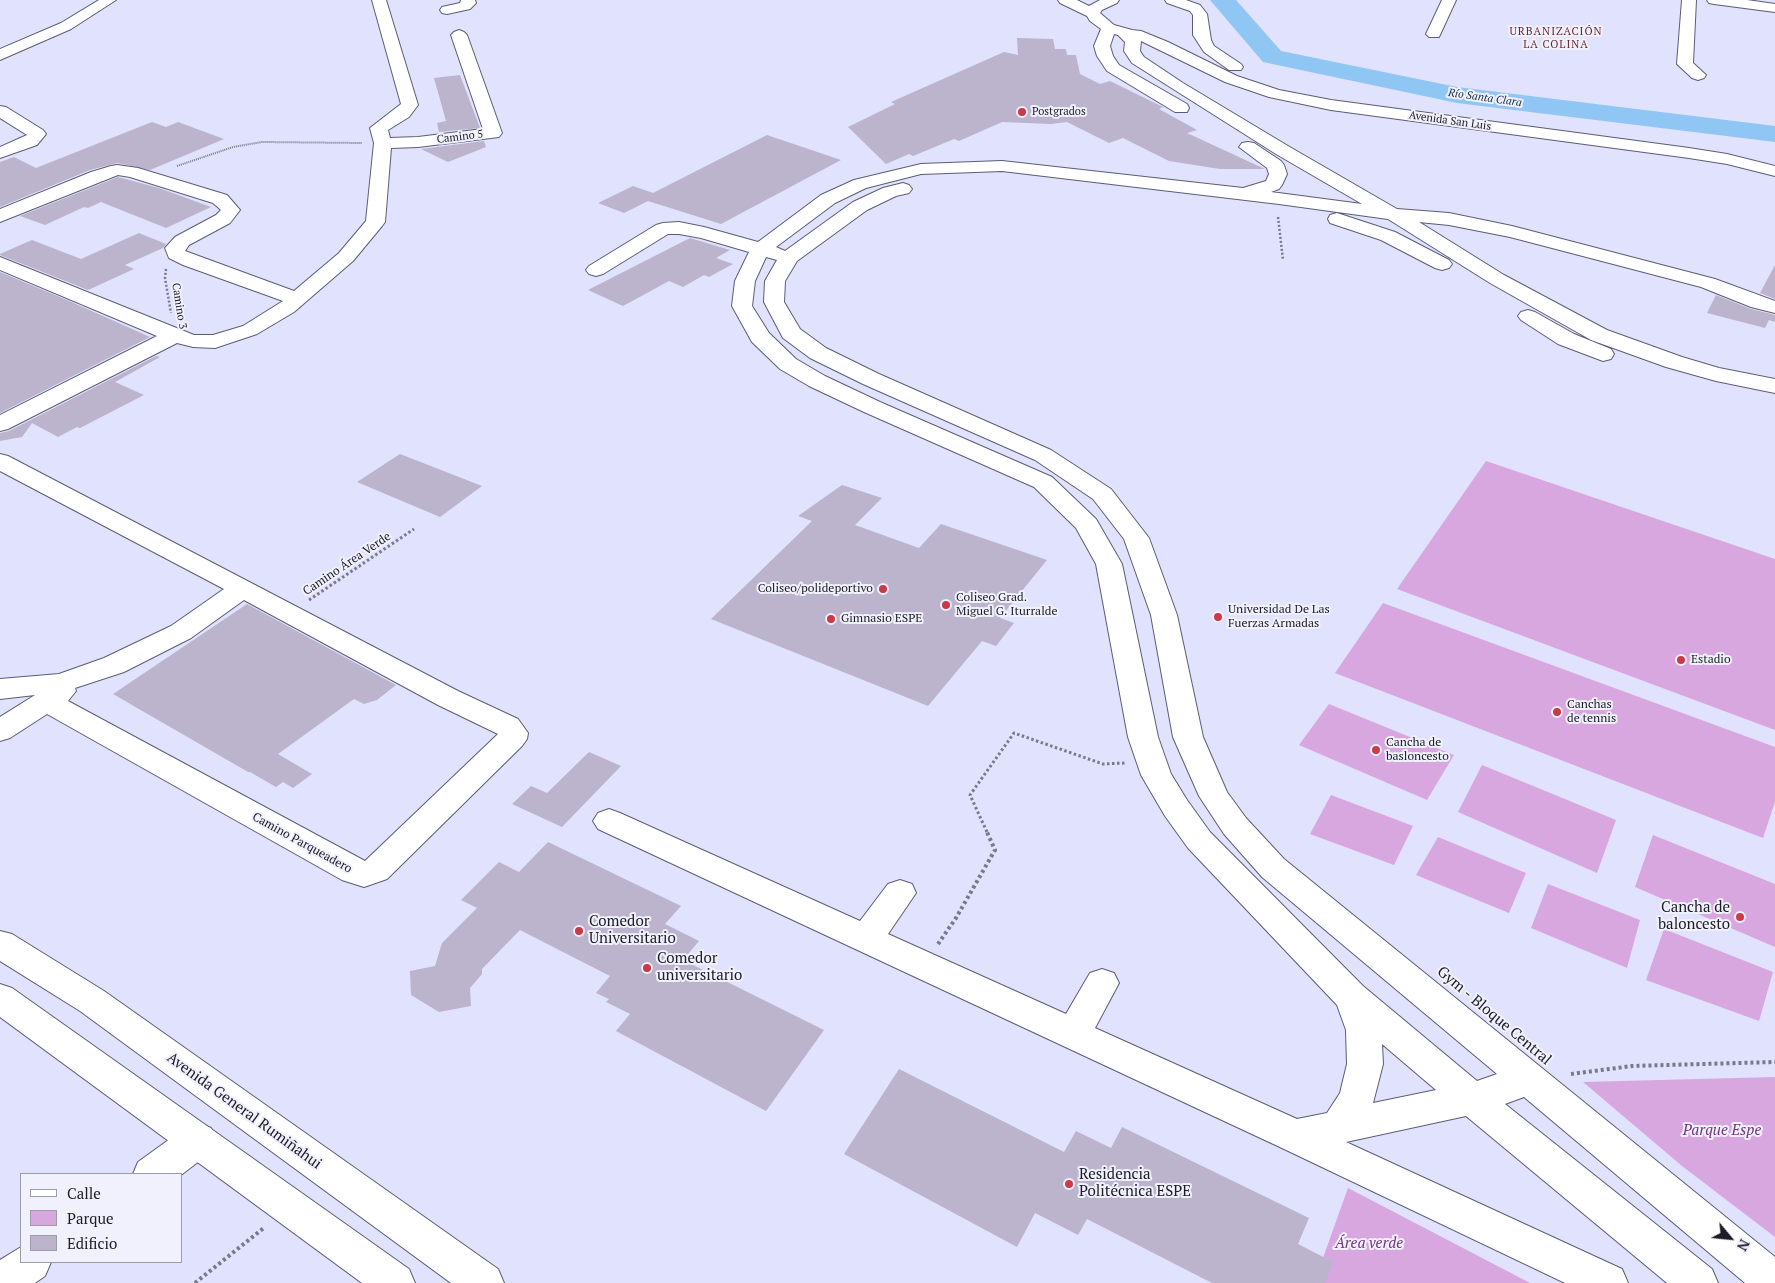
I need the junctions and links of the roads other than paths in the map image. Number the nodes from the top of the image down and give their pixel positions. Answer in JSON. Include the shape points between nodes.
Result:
{"nodes":[{"id":1,"x":85,"y":0,"type":"edge"},
{"id":2,"x":109,"y":0,"type":"edge"},
{"id":3,"x":379,"y":0,"type":"edge"},
{"id":4,"x":468,"y":0,"type":"edge"},
{"id":5,"x":1064,"y":0,"type":"edge"},
{"id":6,"x":1112,"y":0,"type":"edge"},
{"id":7,"x":1172,"y":0,"type":"edge"},
{"id":8,"x":1449,"y":0,"type":"edge"},
{"id":9,"x":1689,"y":0,"type":"edge"},
{"id":10,"x":1714,"y":0,"type":"edge"},
{"id":11,"x":1775,"y":8,"type":"edge"},
{"id":12,"x":1200,"y":9,"type":"edge"},
{"id":13,"x":447,"y":10,"type":"dead end"},
{"id":14,"x":1093,"y":13,"type":"junction"},
{"id":15,"x":1123,"y":31,"type":"junction"},
{"id":16,"x":1434,"y":34,"type":"dead end"},
{"id":17,"x":459,"y":35,"type":"dead end"},
{"id":18,"x":0,"y":43,"type":"edge"},
{"id":19,"x":0,"y":54,"type":"edge"},
{"id":20,"x":1698,"y":75,"type":"dead end"},
{"id":21,"x":1162,"y":76,"type":"junction"},
{"id":22,"x":1134,"y":81,"type":"junction"},
{"id":23,"x":1214,"y":109,"type":"junction"},
{"id":24,"x":0,"y":111,"type":"edge"},
{"id":25,"x":1190,"y":113,"type":"junction"},
{"id":26,"x":383,"y":143,"type":"junction"},
{"id":27,"x":0,"y":153,"type":"edge"},
{"id":28,"x":1775,"y":158,"type":"edge"},
{"id":29,"x":1775,"y":171,"type":"edge"},
{"id":30,"x":1278,"y":174,"type":"junction"},
{"id":31,"x":1244,"y":194,"type":"junction"},
{"id":32,"x":1278,"y":204,"type":"junction"},
{"id":33,"x":1355,"y":209,"type":"junction"},
{"id":34,"x":1393,"y":214,"type":"junction"},
{"id":35,"x":0,"y":216,"type":"edge"},
{"id":36,"x":760,"y":250,"type":"junction"},
{"id":37,"x":789,"y":257,"type":"junction"},
{"id":38,"x":0,"y":263,"type":"edge"},
{"id":39,"x":596,"y":270,"type":"dead end"},
{"id":40,"x":297,"y":299,"type":"junction"},
{"id":41,"x":1775,"y":307,"type":"edge"},
{"id":42,"x":175,"y":336,"type":"junction"},
{"id":43,"x":818,"y":353,"type":"junction"},
{"id":44,"x":788,"y":364,"type":"junction"},
{"id":45,"x":1775,"y":386,"type":"edge"},
{"id":46,"x":1775,"y":404,"type":"edge"},
{"id":47,"x":0,"y":424,"type":"edge"},
{"id":48,"x":0,"y":461,"type":"edge"},
{"id":49,"x":242,"y":589,"type":"junction"},
{"id":50,"x":84,"y":675,"type":"junction"},
{"id":51,"x":0,"y":689,"type":"edge"},
{"id":52,"x":46,"y":701,"type":"junction"},
{"id":53,"x":0,"y":731,"type":"edge"},
{"id":54,"x":609,"y":821,"type":"dead end"},
{"id":55,"x":900,"y":893,"type":"dead end"},
{"id":56,"x":866,"y":939,"type":"junction"},
{"id":57,"x":0,"y":944,"type":"edge"},
{"id":58,"x":1102,"y":983,"type":"dead end"},
{"id":59,"x":1351,"y":996,"type":"junction"},
{"id":60,"x":0,"y":998,"type":"edge"},
{"id":61,"x":1073,"y":1034,"type":"junction"},
{"id":62,"x":1528,"y":1080,"type":"junction"},
{"id":63,"x":1472,"y":1100,"type":"junction"},
{"id":64,"x":1338,"y":1128,"type":"junction"},
{"id":65,"x":1295,"y":1136,"type":"junction"},
{"id":66,"x":198,"y":1140,"type":"junction"},
{"id":67,"x":153,"y":1173,"type":"edge"},
{"id":68,"x":30,"y":1263,"type":"edge"},
{"id":69,"x":1775,"y":1282,"type":"edge"},
{"id":70,"x":2,"y":1283,"type":"edge"},
{"id":71,"x":395,"y":1283,"type":"edge"},
{"id":72,"x":484,"y":1283,"type":"edge"},
{"id":73,"x":1608,"y":1283,"type":"edge"},
{"id":74,"x":1698,"y":1283,"type":"edge"}],
"edges":[{"from":1,"to":18,"type":"main road"},
{"from":2,"to":19,"type":"main road","via":[[66,26]]},
{"from":3,"to":26,"type":"main road","via":[[410,105],[379,128]]},
{"from":4,"to":13,"type":"main road","via":[[466,6]]},
{"from":5,"to":14,"type":"main road"},
{"from":6,"to":14,"type":"main road","via":[[1096,7]]},
{"from":7,"to":12,"type":"main road"},
{"from":8,"to":16,"type":"main road"},
{"from":9,"to":20,"type":"main road","via":[[1685,64]]},
{"from":10,"to":11,"type":"main road"},
{"from":12,"to":15,"type":"main road","via":[[1200,23],[1180,32]]},
{"from":12,"to":28,"type":"main road","name":"Avenida San Luis","via":[[1200,35],[1209,49],[1227,63],[1300,90],[1714,144]]},
{"from":14,"to":15,"type":"main road","via":[[1100,23]]},
{"from":15,"to":21,"type":"main road","via":[[1133,41],[1133,54]]},
{"from":15,"to":22,"type":"main road","via":[[1102,46],[1113,68]]},
{"from":15,"to":29,"type":"main road","name":"Avenida San Luis","via":[[1163,45],[1231,79],[1275,94],[1331,105],[1690,153]]},
{"from":17,"to":26,"type":"main road","name":"Camino 5","via":[[493,133]]},
{"from":21,"to":22,"type":"main road"},
{"from":21,"to":23,"type":"main road"},
{"from":22,"to":25,"type":"main road"},
{"from":23,"to":25,"type":"main road"},
{"from":23,"to":33,"type":"main road","via":[[1282,150]]},
{"from":24,"to":27,"type":"main road","via":[[36,134],[31,141]]},
{"from":25,"to":30,"type":"main road","via":[[1262,155],[1274,165]]},
{"from":26,"to":40,"type":"main road","via":[[375,222],[346,257]]},
{"from":30,"to":31,"type":"main road","via":[[1272,185]]},
{"from":30,"to":32,"type":"main road"},
{"from":31,"to":32,"type":"main road"},
{"from":31,"to":36,"type":"main road","via":[[1002,166],[921,169],[860,184],[828,199]]},
{"from":32,"to":33,"type":"main road"},
{"from":32,"to":37,"type":"main road","via":[[1037,182],[937,181],[890,192],[860,206]]},
{"from":33,"to":34,"type":"main road"},
{"from":33,"to":46,"type":"main road","via":[[1396,240],[1578,344],[1704,388]]},
{"from":34,"to":41,"type":"main road","via":[[1449,219],[1512,232],[1708,283]]},
{"from":34,"to":45,"type":"main road","via":[[1497,279],[1599,335],[1683,364]]},
{"from":35,"to":40,"type":"main road","via":[[97,176],[116,170],[132,172],[220,199],[230,210],[224,219],[182,241],[175,248],[176,254]]},
{"from":36,"to":37,"type":"main road"},
{"from":36,"to":39,"type":"main road","via":[[696,231],[663,229]]},
{"from":36,"to":44,"type":"main road","via":[[745,281],[742,306],[760,338]]},
{"from":37,"to":43,"type":"main road","via":[[775,281],[774,302],[791,333]]},
{"from":38,"to":42,"type":"main road"},
{"from":40,"to":42,"type":"main road","via":[[250,330],[215,342]]},
{"from":42,"to":47,"type":"main road"},
{"from":43,"to":44,"type":"main road"},
{"from":43,"to":62,"type":"main road","via":[[1043,455],[1102,494],[1136,538],[1164,615],[1188,737],[1224,811],[1273,868]]},
{"from":44,"to":59,"type":"main road","via":[[872,407],[1043,482],[1086,524],[1109,564],[1143,737],[1156,775],[1199,840]]},
{"from":48,"to":49,"type":"main road"},
{"from":49,"to":50,"type":"main road","via":[[181,632],[114,665]]},
{"from":49,"to":52,"type":"main road","name":"Camino Parqueadero","via":[[448,698],[508,726],[513,733],[512,739],[376,870],[364,875],[353,871]]},
{"from":50,"to":51,"type":"main road","via":[[61,683]]},
{"from":50,"to":52,"type":"main road"},
{"from":52,"to":53,"type":"main road"},
{"from":54,"to":56,"type":"main road"},
{"from":55,"to":56,"type":"main road"},
{"from":56,"to":61,"type":"main road"},
{"from":57,"to":72,"type":"main road","name":"Avenida General Rumiñahui","via":[[92,1001]]},
{"from":58,"to":61,"type":"main road"},
{"from":59,"to":63,"type":"main road"},
{"from":59,"to":64,"type":"main road","via":[[1364,1030],[1365,1064],[1357,1098]]},
{"from":60,"to":66,"type":"main road"},
{"from":61,"to":65,"type":"main road"},
{"from":62,"to":63,"type":"main road"},
{"from":62,"to":69,"type":"main road"},
{"from":63,"to":64,"type":"main road"},
{"from":63,"to":74,"type":"main road"},
{"from":64,"to":65,"type":"main road"},
{"from":65,"to":73,"type":"main road"},
{"from":66,"to":67,"type":"main road"},
{"from":66,"to":71,"type":"main road"},
{"from":68,"to":70,"type":"main road"}]}
